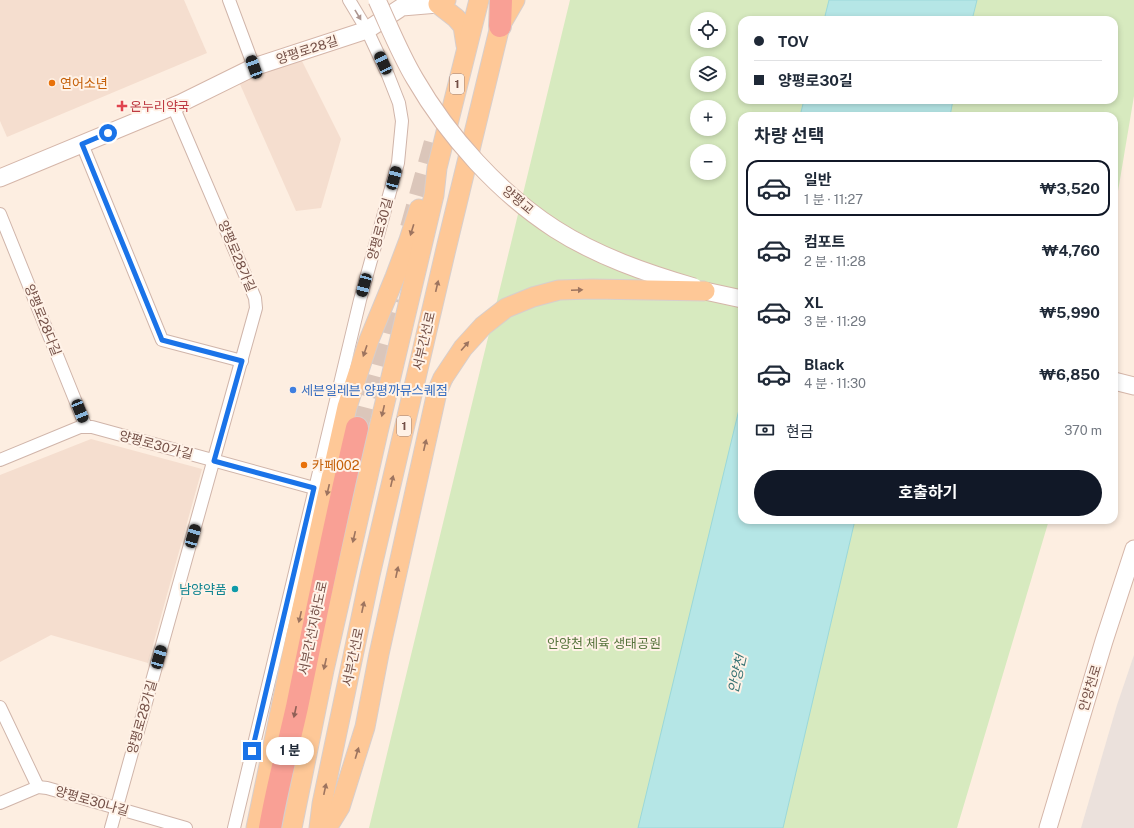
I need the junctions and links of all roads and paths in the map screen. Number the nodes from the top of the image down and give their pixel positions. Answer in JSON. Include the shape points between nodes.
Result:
{"nodes":[{"id":1,"x":229,"y":0,"type":"edge"},
{"id":2,"x":350,"y":0,"type":"edge"},
{"id":3,"x":377,"y":0,"type":"edge"},
{"id":4,"x":479,"y":0,"type":"edge"},
{"id":5,"x":501,"y":0,"type":"edge"},
{"id":6,"x":515,"y":0,"type":"edge"},
{"id":7,"x":442,"y":2,"type":"edge"},
{"id":8,"x":401,"y":4,"type":"edge"},
{"id":9,"x":500,"y":26,"type":"junction"},
{"id":10,"x":367,"y":30,"type":"junction"},
{"id":11,"x":466,"y":47,"type":"junction"},
{"id":12,"x":254,"y":67,"type":"junction"},
{"id":13,"x":173,"y":106,"type":"junction"},
{"id":14,"x":82,"y":144,"type":"junction"},
{"id":15,"x":436,"y":168,"type":"junction"},
{"id":16,"x":0,"y":178,"type":"edge"},
{"id":17,"x":0,"y":214,"type":"edge"},
{"id":18,"x":705,"y":291,"type":"junction"},
{"id":19,"x":738,"y":298,"type":"edge"},
{"id":20,"x":242,"y":361,"type":"junction"},
{"id":21,"x":1118,"y":382,"type":"edge"},
{"id":22,"x":1134,"y":386,"type":"edge"},
{"id":23,"x":86,"y":427,"type":"junction"},
{"id":24,"x":357,"y":428,"type":"tunnel mouth"},
{"id":25,"x":0,"y":460,"type":"edge"},
{"id":26,"x":214,"y":461,"type":"junction"},
{"id":27,"x":314,"y":488,"type":"junction"},
{"id":28,"x":1134,"y":549,"type":"edge"},
{"id":29,"x":0,"y":707,"type":"edge"},
{"id":30,"x":38,"y":787,"type":"junction"},
{"id":31,"x":0,"y":802,"type":"edge"},
{"id":32,"x":117,"y":808,"type":"junction"},
{"id":33,"x":111,"y":828,"type":"edge"},
{"id":34,"x":186,"y":828,"type":"edge"},
{"id":35,"x":234,"y":828,"type":"edge"},
{"id":36,"x":256,"y":828,"type":"edge"},
{"id":37,"x":270,"y":828,"type":"edge"},
{"id":38,"x":292,"y":828,"type":"edge"},
{"id":39,"x":319,"y":828,"type":"edge"},
{"id":40,"x":327,"y":828,"type":"edge"},
{"id":41,"x":1048,"y":828,"type":"edge"}],
"edges":[{"from":1,"to":12,"type":"street"},
{"from":2,"to":10,"type":"street","name":"양평로30길","one_way":true},
{"from":3,"to":18,"type":"main road","name":"양평교","bridge":true,"via":[[414,78],[436,113],[510,196],[555,229],[597,252],[647,273]]},
{"from":4,"to":11,"type":"main road","name":"서부간선로","number":"1"},
{"from":5,"to":9,"type":"highway"},
{"from":6,"to":9,"type":"main road","name":"서부간선로","number":"1"},
{"from":7,"to":8,"type":"main road","name":"양평로28길"},
{"from":7,"to":11,"type":"main road","via":[[463,26]]},
{"from":8,"to":10,"type":"main road","name":"양평로28길"},
{"from":39,"to":9,"type":"main road","name":"서부간선로","number":"1","one_way":true,"via":[[370,575]]},
{"from":10,"to":12,"type":"main road","name":"양평로28길"},
{"from":10,"to":27,"type":"street","name":"양평로30길","via":[[399,103],[401,138],[398,163],[360,300]]},
{"from":11,"to":15,"type":"main road","name":"서부간선로","number":"1"},
{"from":12,"to":13,"type":"main road","name":"양평로28길"},
{"from":13,"to":14,"type":"main road","name":"양평로28길"},
{"from":13,"to":20,"type":"street","name":"양평로28가길","via":[[255,298],[256,308]]},
{"from":14,"to":16,"type":"main road","name":"양평로28길"},
{"from":14,"to":20,"type":"street","via":[[162,340]]},
{"from":15,"to":36,"type":"main road","one_way":true,"via":[[424,192],[347,407],[294,642]]},
{"from":15,"to":38,"type":"main road","name":"서부간선로","number":"1","one_way":true,"via":[[434,195],[332,632]]},
{"from":17,"to":23,"type":"street","name":"양평로28다길"},
{"from":18,"to":19,"type":"main road","name":"양평교"},
{"from":40,"to":18,"type":"main road","one_way":true,"bridge":true,"via":[[340,808],[365,727],[437,392],[463,348],[483,326],[506,308],[559,290]]},
{"from":20,"to":26,"type":"street","name":"양평로28가길"},
{"from":21,"to":22,"type":"main road"},
{"from":23,"to":25,"type":"street","name":"양평로30가길","via":[[80,427]]},
{"from":23,"to":26,"type":"street","name":"양평로30가길"},
{"from":24,"to":37,"type":"highway","name":"서부간선지하도로","one_way":true},
{"from":26,"to":27,"type":"street","name":"양평로30가길"},
{"from":26,"to":32,"type":"street","name":"양평로28가길"},
{"from":27,"to":35,"type":"street","name":"양평로30길"},
{"from":28,"to":41,"type":"main road","name":"안양천로"},
{"from":29,"to":30,"type":"street"},
{"from":30,"to":31,"type":"street","name":"양평로30나길"},
{"from":30,"to":32,"type":"street","name":"양평로30나길"},
{"from":32,"to":33,"type":"street","name":"양평로28가길"},
{"from":32,"to":34,"type":"street","name":"양평로30나길"}]}
